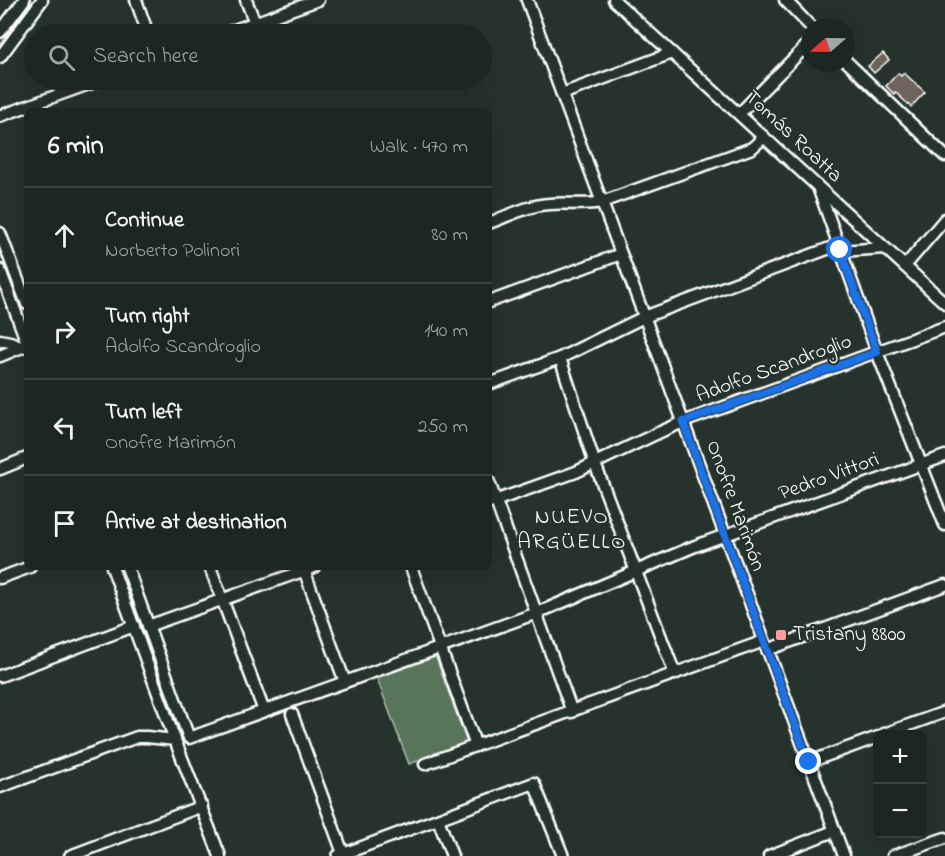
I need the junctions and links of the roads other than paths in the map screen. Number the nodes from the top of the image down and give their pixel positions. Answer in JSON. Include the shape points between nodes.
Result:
{"nodes":[{"id":1,"x":24,"y":0,"type":"edge"},
{"id":2,"x":42,"y":0,"type":"edge"},
{"id":3,"x":136,"y":0,"type":"edge"},
{"id":4,"x":246,"y":0,"type":"edge"},
{"id":5,"x":318,"y":0,"type":"edge"},
{"id":6,"x":527,"y":0,"type":"edge"},
{"id":7,"x":614,"y":0,"type":"edge"},
{"id":8,"x":785,"y":0,"type":"edge"},
{"id":9,"x":802,"y":18,"type":"edge"},
{"id":10,"x":255,"y":23,"type":"junction"},
{"id":11,"x":24,"y":24,"type":"edge"},
{"id":12,"x":24,"y":24,"type":"edge"},
{"id":13,"x":144,"y":24,"type":"edge"},
{"id":14,"x":252,"y":24,"type":"edge"},
{"id":15,"x":0,"y":32,"type":"edge"},
{"id":16,"x":801,"y":51,"type":"edge"},
{"id":17,"x":672,"y":53,"type":"junction"},
{"id":18,"x":0,"y":57,"type":"edge"},
{"id":19,"x":855,"y":70,"type":"edge"},
{"id":20,"x":72,"y":90,"type":"edge"},
{"id":21,"x":562,"y":94,"type":"junction"},
{"id":22,"x":739,"y":114,"type":"junction"},
{"id":23,"x":0,"y":116,"type":"edge"},
{"id":24,"x":764,"y":137,"type":"junction"},
{"id":25,"x":945,"y":156,"type":"edge"},
{"id":26,"x":818,"y":187,"type":"junction"},
{"id":27,"x":602,"y":202,"type":"junction"},
{"id":28,"x":945,"y":219,"type":"edge"},
{"id":29,"x":492,"y":222,"type":"edge"},
{"id":30,"x":0,"y":233,"type":"edge"},
{"id":31,"x":839,"y":248,"type":"junction"},
{"id":32,"x":885,"y":248,"type":"junction"},
{"id":33,"x":621,"y":254,"type":"junction"},
{"id":34,"x":904,"y":266,"type":"junction"},
{"id":35,"x":0,"y":270,"type":"edge"},
{"id":36,"x":24,"y":296,"type":"edge"},
{"id":37,"x":492,"y":301,"type":"edge"},
{"id":38,"x":945,"y":303,"type":"edge"},
{"id":39,"x":644,"y":317,"type":"junction"},
{"id":40,"x":945,"y":327,"type":"edge"},
{"id":41,"x":24,"y":339,"type":"edge"},
{"id":42,"x":0,"y":340,"type":"edge"},
{"id":43,"x":24,"y":345,"type":"edge"},
{"id":44,"x":24,"y":346,"type":"edge"},
{"id":45,"x":877,"y":352,"type":"junction"},
{"id":46,"x":0,"y":356,"type":"edge"},
{"id":47,"x":560,"y":358,"type":"junction"},
{"id":48,"x":492,"y":383,"type":"edge"},
{"id":49,"x":683,"y":422,"type":"junction"},
{"id":50,"x":945,"y":456,"type":"edge"},
{"id":51,"x":24,"y":459,"type":"edge"},
{"id":52,"x":595,"y":464,"type":"junction"},
{"id":53,"x":922,"y":465,"type":"junction"},
{"id":54,"x":0,"y":469,"type":"edge"},
{"id":55,"x":492,"y":502,"type":"edge"},
{"id":56,"x":945,"y":525,"type":"edge"},
{"id":57,"x":726,"y":535,"type":"junction"},
{"id":58,"x":24,"y":569,"type":"edge"},
{"id":59,"x":113,"y":570,"type":"edge"},
{"id":60,"x":128,"y":570,"type":"edge"},
{"id":61,"x":211,"y":570,"type":"edge"},
{"id":62,"x":301,"y":570,"type":"edge"},
{"id":63,"x":308,"y":570,"type":"edge"},
{"id":64,"x":412,"y":570,"type":"edge"},
{"id":65,"x":637,"y":571,"type":"junction"},
{"id":66,"x":0,"y":578,"type":"edge"},
{"id":67,"x":945,"y":585,"type":"edge"},
{"id":68,"x":221,"y":599,"type":"junction"},
{"id":69,"x":537,"y":613,"type":"junction"},
{"id":70,"x":134,"y":626,"type":"junction"},
{"id":71,"x":148,"y":626,"type":"junction"},
{"id":72,"x":766,"y":645,"type":"junction"},
{"id":73,"x":440,"y":647,"type":"junction"},
{"id":74,"x":675,"y":674,"type":"junction"},
{"id":75,"x":0,"y":676,"type":"edge"},
{"id":76,"x":345,"y":682,"type":"junction"},
{"id":77,"x":264,"y":711,"type":"junction"},
{"id":78,"x":572,"y":712,"type":"junction"},
{"id":79,"x":945,"y":712,"type":"edge"},
{"id":80,"x":292,"y":714,"type":"dead end"},
{"id":81,"x":897,"y":730,"type":"edge"},
{"id":82,"x":873,"y":739,"type":"edge"},
{"id":83,"x":175,"y":740,"type":"junction"},
{"id":84,"x":476,"y":746,"type":"junction"},
{"id":85,"x":809,"y":762,"type":"junction"},
{"id":86,"x":425,"y":764,"type":"dead end"},
{"id":87,"x":0,"y":787,"type":"edge"},
{"id":88,"x":202,"y":806,"type":"junction"},
{"id":89,"x":438,"y":819,"type":"junction"},
{"id":90,"x":834,"y":831,"type":"junction"},
{"id":91,"x":945,"y":838,"type":"edge"},
{"id":92,"x":342,"y":855,"type":"edge"},
{"id":93,"x":70,"y":856,"type":"edge"},
{"id":94,"x":220,"y":856,"type":"edge"},
{"id":95,"x":452,"y":856,"type":"edge"},
{"id":96,"x":563,"y":856,"type":"edge"},
{"id":97,"x":770,"y":856,"type":"edge"},
{"id":98,"x":844,"y":856,"type":"edge"},
{"id":99,"x":893,"y":856,"type":"edge"}],
"edges":[{"from":1,"to":15,"type":"street"},
{"from":2,"to":12,"type":"street"},
{"from":3,"to":13,"type":"street"},
{"from":4,"to":10,"type":"street"},
{"from":5,"to":10,"type":"street"},
{"from":6,"to":21,"type":"street","name":"Onofre Marimón"},
{"from":7,"to":17,"type":"street","name":"Tomás Roatta"},
{"from":8,"to":9,"type":"street"},
{"from":10,"to":14,"type":"street"},
{"from":11,"to":18,"type":"street"},
{"from":16,"to":22,"type":"street"},
{"from":17,"to":21,"type":"street"},
{"from":17,"to":22,"type":"street","name":"Tomás Roatta"},
{"from":19,"to":25,"type":"street"},
{"from":20,"to":23,"type":"street"},
{"from":21,"to":27,"type":"street","name":"Onofre Marimón"},
{"from":22,"to":24,"type":"street","name":"Tomás Roatta"},
{"from":24,"to":26,"type":"street","name":"Tomás Roatta"},
{"from":24,"to":27,"type":"street","via":[[752,148]]},
{"from":26,"to":31,"type":"street"},
{"from":26,"to":32,"type":"street","name":"Tomás Roatta"},
{"from":27,"to":29,"type":"street","via":[[542,205]]},
{"from":27,"to":33,"type":"street","name":"Onofre Marimón"},
{"from":28,"to":34,"type":"street"},
{"from":30,"to":36,"type":"street"},
{"from":31,"to":32,"type":"street"},
{"from":31,"to":39,"type":"street"},
{"from":31,"to":45,"type":"street"},
{"from":32,"to":34,"type":"street","name":"Tomás Roatta"},
{"from":33,"to":37,"type":"street"},
{"from":33,"to":39,"type":"street","name":"Onofre Marimón"},
{"from":34,"to":38,"type":"street","name":"Tomás Roatta"},
{"from":35,"to":41,"type":"street"},
{"from":39,"to":47,"type":"street"},
{"from":39,"to":49,"type":"street","name":"Onofre Marimón"},
{"from":40,"to":45,"type":"street","name":"Adolfo Scandroglio"},
{"from":42,"to":43,"type":"street"},
{"from":44,"to":46,"type":"street"},
{"from":45,"to":49,"type":"street","name":"Adolfo Scandroglio"},
{"from":45,"to":53,"type":"street"},
{"from":47,"to":48,"type":"street"},
{"from":47,"to":52,"type":"street"},
{"from":49,"to":52,"type":"street","name":"Adolfo Scandroglio"},
{"from":49,"to":57,"type":"street","name":"Onofre Marimón"},
{"from":50,"to":53,"type":"street","name":"Pedro Vittori"},
{"from":51,"to":54,"type":"street"},
{"from":52,"to":55,"type":"street","name":"Adolfo Scandroglio"},
{"from":52,"to":65,"type":"street"},
{"from":53,"to":56,"type":"street"},
{"from":53,"to":57,"type":"street","name":"Pedro Vittori"},
{"from":55,"to":69,"type":"street"},
{"from":57,"to":65,"type":"street","name":"Pedro Vittori"},
{"from":57,"to":72,"type":"street","name":"Onofre Marimón"},
{"from":58,"to":66,"type":"street"},
{"from":59,"to":70,"type":"street"},
{"from":60,"to":71,"type":"street"},
{"from":61,"to":68,"type":"street"},
{"from":62,"to":68,"type":"street"},
{"from":63,"to":76,"type":"street"},
{"from":64,"to":73,"type":"street"},
{"from":65,"to":69,"type":"street","name":"Pedro Vittori"},
{"from":65,"to":74,"type":"street"},
{"from":67,"to":72,"type":"street"},
{"from":68,"to":71,"type":"street"},
{"from":68,"to":77,"type":"street"},
{"from":69,"to":73,"type":"street","name":"Pedro Vittori"},
{"from":69,"to":78,"type":"street"},
{"from":70,"to":75,"type":"street"},
{"from":70,"to":83,"type":"street"},
{"from":71,"to":77,"type":"street","name":"Pedro Vittori","via":[[189,738]]},
{"from":72,"to":74,"type":"street"},
{"from":72,"to":85,"type":"street","name":"Onofre Marimón"},
{"from":73,"to":76,"type":"street","name":"Pedro Vittori"},
{"from":73,"to":84,"type":"street"},
{"from":74,"to":78,"type":"street"},
{"from":76,"to":77,"type":"street","name":"Pedro Vittori"},
{"from":78,"to":84,"type":"street"},
{"from":79,"to":81,"type":"street"},
{"from":80,"to":92,"type":"street"},
{"from":82,"to":85,"type":"street"},
{"from":83,"to":87,"type":"street","via":[[137,737]]},
{"from":83,"to":88,"type":"street"},
{"from":84,"to":86,"type":"street"},
{"from":85,"to":90,"type":"street","name":"Onofre Marimón"},
{"from":88,"to":93,"type":"street"},
{"from":88,"to":94,"type":"street"},
{"from":89,"to":92,"type":"street"},
{"from":89,"to":95,"type":"street"},
{"from":89,"to":96,"type":"street","via":[[534,783]]},
{"from":90,"to":97,"type":"street"},
{"from":90,"to":98,"type":"street","name":"Onofre Marimón"},
{"from":91,"to":99,"type":"street"}]}
